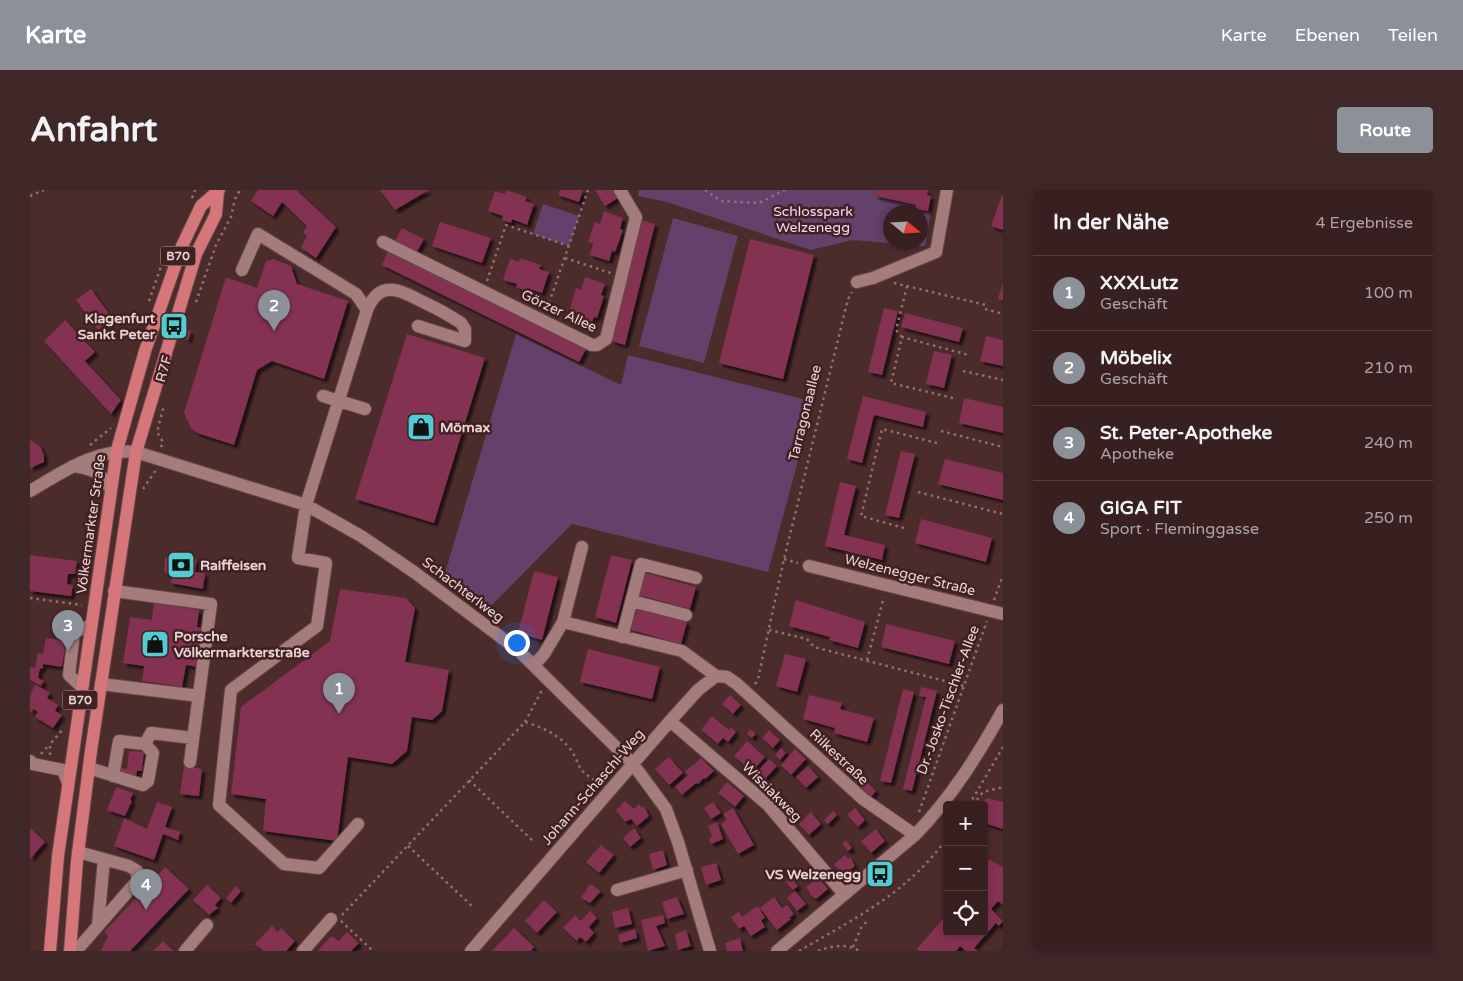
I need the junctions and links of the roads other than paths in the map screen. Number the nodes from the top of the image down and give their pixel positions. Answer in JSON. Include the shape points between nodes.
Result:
{"nodes":[{"id":1,"x":620,"y":190,"type":"edge"},
{"id":2,"x":947,"y":190,"type":"edge"},
{"id":3,"x":219,"y":191,"type":"edge"},
{"id":4,"x":384,"y":242,"type":"dead end"},
{"id":5,"x":242,"y":270,"type":"dead end"},
{"id":6,"x":857,"y":282,"type":"road end"},
{"id":7,"x":367,"y":310,"type":"junction"},
{"id":8,"x":418,"y":326,"type":"dead end"},
{"id":9,"x":323,"y":396,"type":"dead end"},
{"id":10,"x":339,"y":401,"type":"junction"},
{"id":11,"x":365,"y":409,"type":"dead end"},
{"id":12,"x":118,"y":450,"type":"junction"},
{"id":13,"x":136,"y":452,"type":"junction"},
{"id":14,"x":73,"y":466,"type":"junction"},
{"id":15,"x":111,"y":490,"type":"junction"},
{"id":16,"x":30,"y":491,"type":"edge"},
{"id":17,"x":306,"y":505,"type":"junction"},
{"id":18,"x":582,"y":548,"type":"dead end"},
{"id":19,"x":809,"y":566,"type":"dead end"},
{"id":20,"x":696,"y":578,"type":"dead end"},
{"id":21,"x":114,"y":591,"type":"junction"},
{"id":22,"x":632,"y":601,"type":"junction"},
{"id":23,"x":1003,"y":614,"type":"edge"},
{"id":24,"x":686,"y":615,"type":"dead end"},
{"id":25,"x":562,"y":622,"type":"junction"},
{"id":26,"x":622,"y":637,"type":"junction"},
{"id":27,"x":534,"y":665,"type":"junction"},
{"id":28,"x":716,"y":676,"type":"junction"},
{"id":29,"x":101,"y":684,"type":"junction"},
{"id":30,"x":198,"y":696,"type":"junction"},
{"id":31,"x":1003,"y":710,"type":"edge"},
{"id":32,"x":670,"y":720,"type":"junction"},
{"id":33,"x":193,"y":738,"type":"junction"},
{"id":34,"x":146,"y":744,"type":"junction"},
{"id":35,"x":190,"y":762,"type":"dead end"},
{"id":36,"x":31,"y":764,"type":"edge"},
{"id":37,"x":633,"y":764,"type":"junction"},
{"id":38,"x":89,"y":768,"type":"junction"},
{"id":39,"x":113,"y":776,"type":"junction"},
{"id":40,"x":68,"y":783,"type":"junction"},
{"id":41,"x":66,"y":799,"type":"junction"},
{"id":42,"x":84,"y":802,"type":"junction"},
{"id":43,"x":358,"y":824,"type":"dead end"},
{"id":44,"x":913,"y":833,"type":"junction"},
{"id":45,"x":78,"y":852,"type":"junction"},
{"id":46,"x":104,"y":859,"type":"junction"},
{"id":47,"x":686,"y":870,"type":"junction"},
{"id":48,"x":617,"y":890,"type":"dead end"},
{"id":49,"x":844,"y":894,"type":"junction"},
{"id":50,"x":331,"y":918,"type":"dead end"},
{"id":51,"x":98,"y":925,"type":"junction"},
{"id":52,"x":207,"y":925,"type":"dead end"},
{"id":53,"x":51,"y":946,"type":"edge"},
{"id":54,"x":72,"y":948,"type":"edge"},
{"id":55,"x":185,"y":951,"type":"edge"},
{"id":56,"x":303,"y":951,"type":"edge"},
{"id":57,"x":471,"y":951,"type":"edge"},
{"id":58,"x":710,"y":951,"type":"edge"},
{"id":59,"x":776,"y":951,"type":"edge"}],
"edges":[{"from":1,"to":4,"type":"street","name":"Görzer Allee","via":[[636,217],[606,339],[602,343],[592,345]]},
{"from":2,"to":6,"type":"street","via":[[936,252]]},
{"from":3,"to":12,"type":"main road","name":"Völkermarkter Straße","number":"B70","via":[[201,206],[182,246],[145,351]]},
{"from":3,"to":13,"type":"main road","name":"Völkermarkter Straße","number":"B70","via":[[216,214],[196,254]]},
{"from":5,"to":7,"type":"street","via":[[258,234],[356,294]]},
{"from":7,"to":8,"type":"street","via":[[373,297],[384,290],[399,290],[461,323],[465,329],[465,341]]},
{"from":7,"to":10,"type":"street"},
{"from":9,"to":10,"type":"street"},
{"from":10,"to":11,"type":"street"},
{"from":10,"to":17,"type":"street"},
{"from":12,"to":13,"type":"street","name":"Schachterlweg"},
{"from":12,"to":14,"type":"street"},
{"from":12,"to":15,"type":"main road","name":"Völkermarkter Straße","number":"B70"},
{"from":13,"to":17,"type":"street","name":"Schachterlweg"},
{"from":13,"to":21,"type":"main road","name":"Völkermarkter Straße","number":"B70"},
{"from":14,"to":15,"type":"street","via":[[93,469],[106,479]]},
{"from":14,"to":16,"type":"street"},
{"from":15,"to":40,"type":"main road","name":"Völkermarkter Straße","number":"B70"},
{"from":17,"to":27,"type":"street","name":"Schachterlweg","via":[[361,536],[414,572]]},
{"from":17,"to":43,"type":"street","via":[[298,558],[326,562],[317,626],[231,690],[219,805],[284,864],[319,868]]},
{"from":18,"to":25,"type":"street"},
{"from":19,"to":23,"type":"street","name":"Welzenegger Straße"},
{"from":20,"to":22,"type":"street","via":[[641,564]]},
{"from":21,"to":29,"type":"main road","name":"Völkermarkter Straße","number":"B70"},
{"from":21,"to":30,"type":"street","via":[[211,604]]},
{"from":22,"to":24,"type":"street"},
{"from":22,"to":26,"type":"street"},
{"from":25,"to":26,"type":"street"},
{"from":25,"to":27,"type":"street"},
{"from":26,"to":28,"type":"street","via":[[682,651]]},
{"from":27,"to":37,"type":"street","name":"Schachterlweg"},
{"from":28,"to":32,"type":"street","name":"Johann-Schaschl-Weg"},
{"from":28,"to":44,"type":"street","name":"Rilkestraße","via":[[727,677],[863,799]]},
{"from":29,"to":30,"type":"street"},
{"from":29,"to":38,"type":"main road","name":"Völkermarkter Straße","number":"B70"},
{"from":30,"to":33,"type":"street"},
{"from":31,"to":44,"type":"street","via":[[942,805]]},
{"from":32,"to":37,"type":"street","name":"Johann-Schaschl-Weg"},
{"from":32,"to":49,"type":"street","name":"Wissiakweg","via":[[762,800]]},
{"from":33,"to":34,"type":"street","via":[[151,733]]},
{"from":33,"to":35,"type":"street"},
{"from":34,"to":39,"type":"street","via":[[119,742]]},
{"from":34,"to":39,"type":"street","via":[[153,753],[148,781],[143,785]]},
{"from":36,"to":40,"type":"street","via":[[63,770]]},
{"from":37,"to":47,"type":"street","name":"Schachterlweg","via":[[666,809]]},
{"from":37,"to":57,"type":"street","name":"Johann-Schaschl-Weg"},
{"from":38,"to":39,"type":"street"},
{"from":38,"to":42,"type":"main road","name":"Völkermarkter Straße","number":"B70"},
{"from":40,"to":41,"type":"main road","name":"Völkermarkter Straße","number":"B70"},
{"from":41,"to":42,"type":"street"},
{"from":41,"to":53,"type":"main road","name":"Völkermarkter Straße","number":"B70"},
{"from":42,"to":45,"type":"main road","name":"Völkermarkter Straße","number":"B70"},
{"from":44,"to":49,"type":"street"},
{"from":45,"to":46,"type":"street"},
{"from":45,"to":54,"type":"main road","name":"Völkermarkter Straße","number":"B70"},
{"from":46,"to":51,"type":"street"},
{"from":46,"to":51,"type":"street","via":[[137,871],[137,881]]},
{"from":47,"to":48,"type":"street"},
{"from":47,"to":58,"type":"street","name":"Schachterlweg"},
{"from":49,"to":59,"type":"street"},
{"from":50,"to":56,"type":"street"},
{"from":51,"to":54,"type":"street"},
{"from":52,"to":55,"type":"street"},
{"from":53,"to":54,"type":"main road","name":"Völkermarkter Straße"}]}
